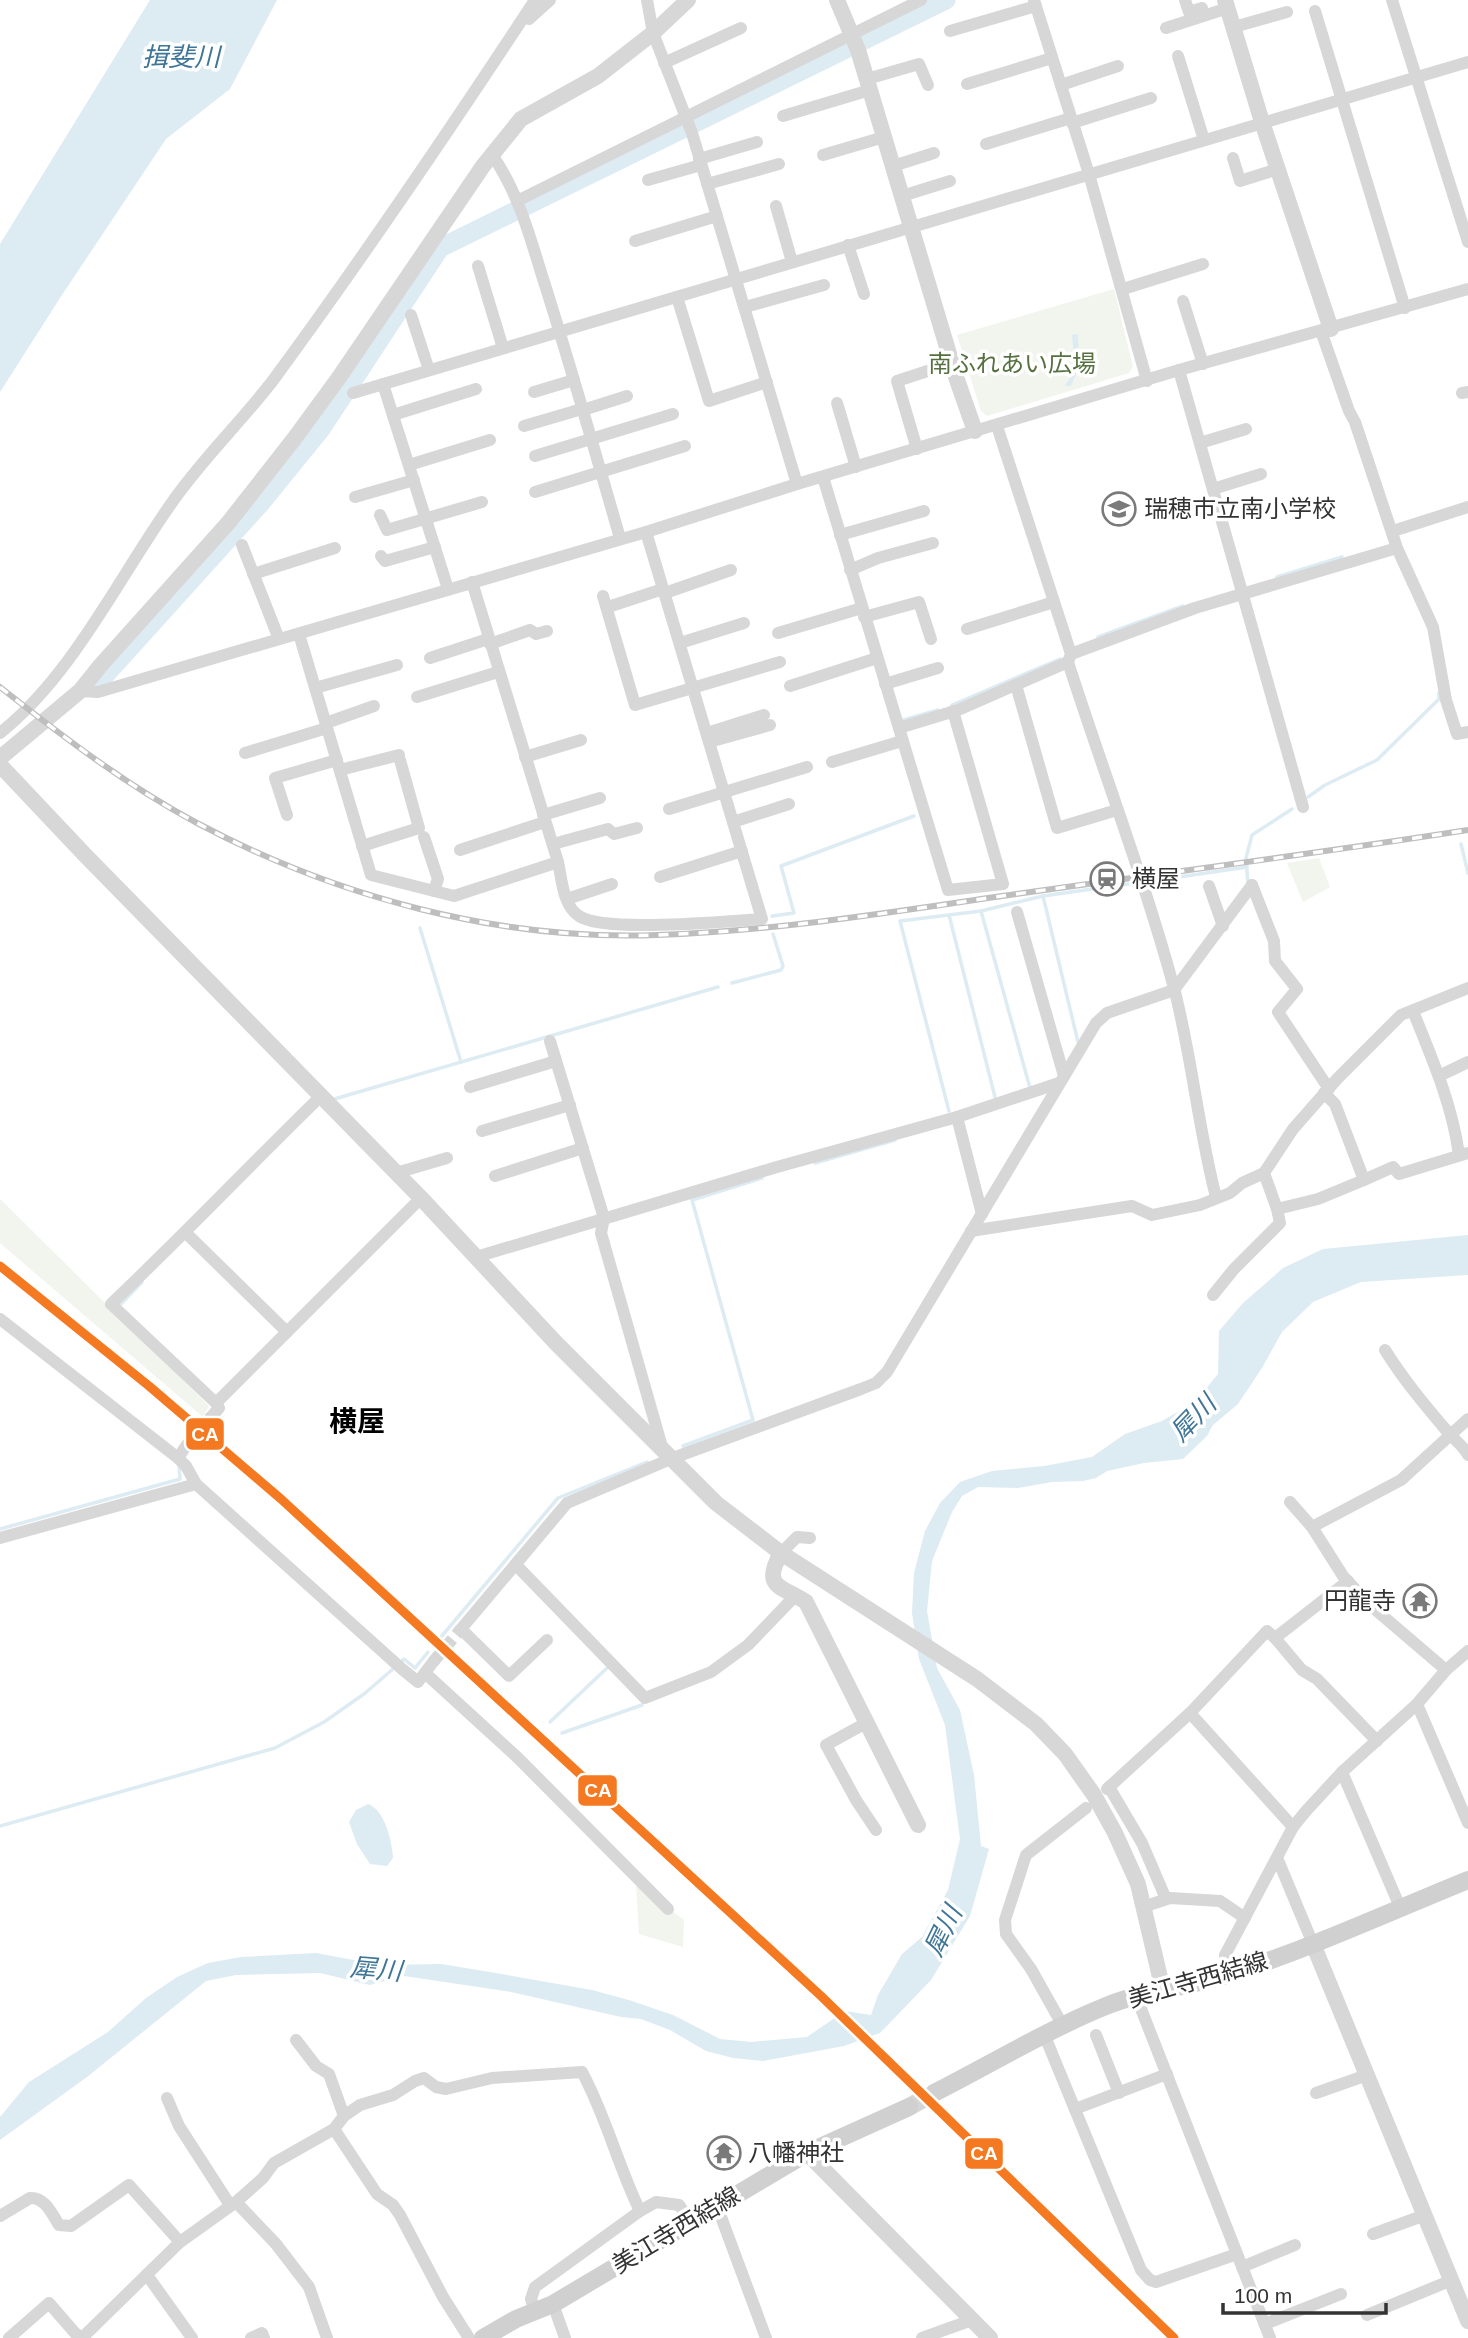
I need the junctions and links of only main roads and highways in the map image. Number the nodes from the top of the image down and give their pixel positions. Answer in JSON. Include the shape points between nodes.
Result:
{"nodes":[{"id":1,"x":1468,"y":1880,"type":"edge"},
{"id":2,"x":934,"y":2093,"type":"tunnel mouth"},
{"id":3,"x":909,"y":2107,"type":"tunnel mouth"},
{"id":4,"x":484,"y":2338,"type":"edge"}],
"edges":[{"from":1,"to":2,"type":"main road","name":"美江寺西結線","via":[[1228,1974],[1106,2006]]},
{"from":3,"to":4,"type":"main road","name":"美江寺西結線","via":[[807,2153],[554,2304]]}]}
